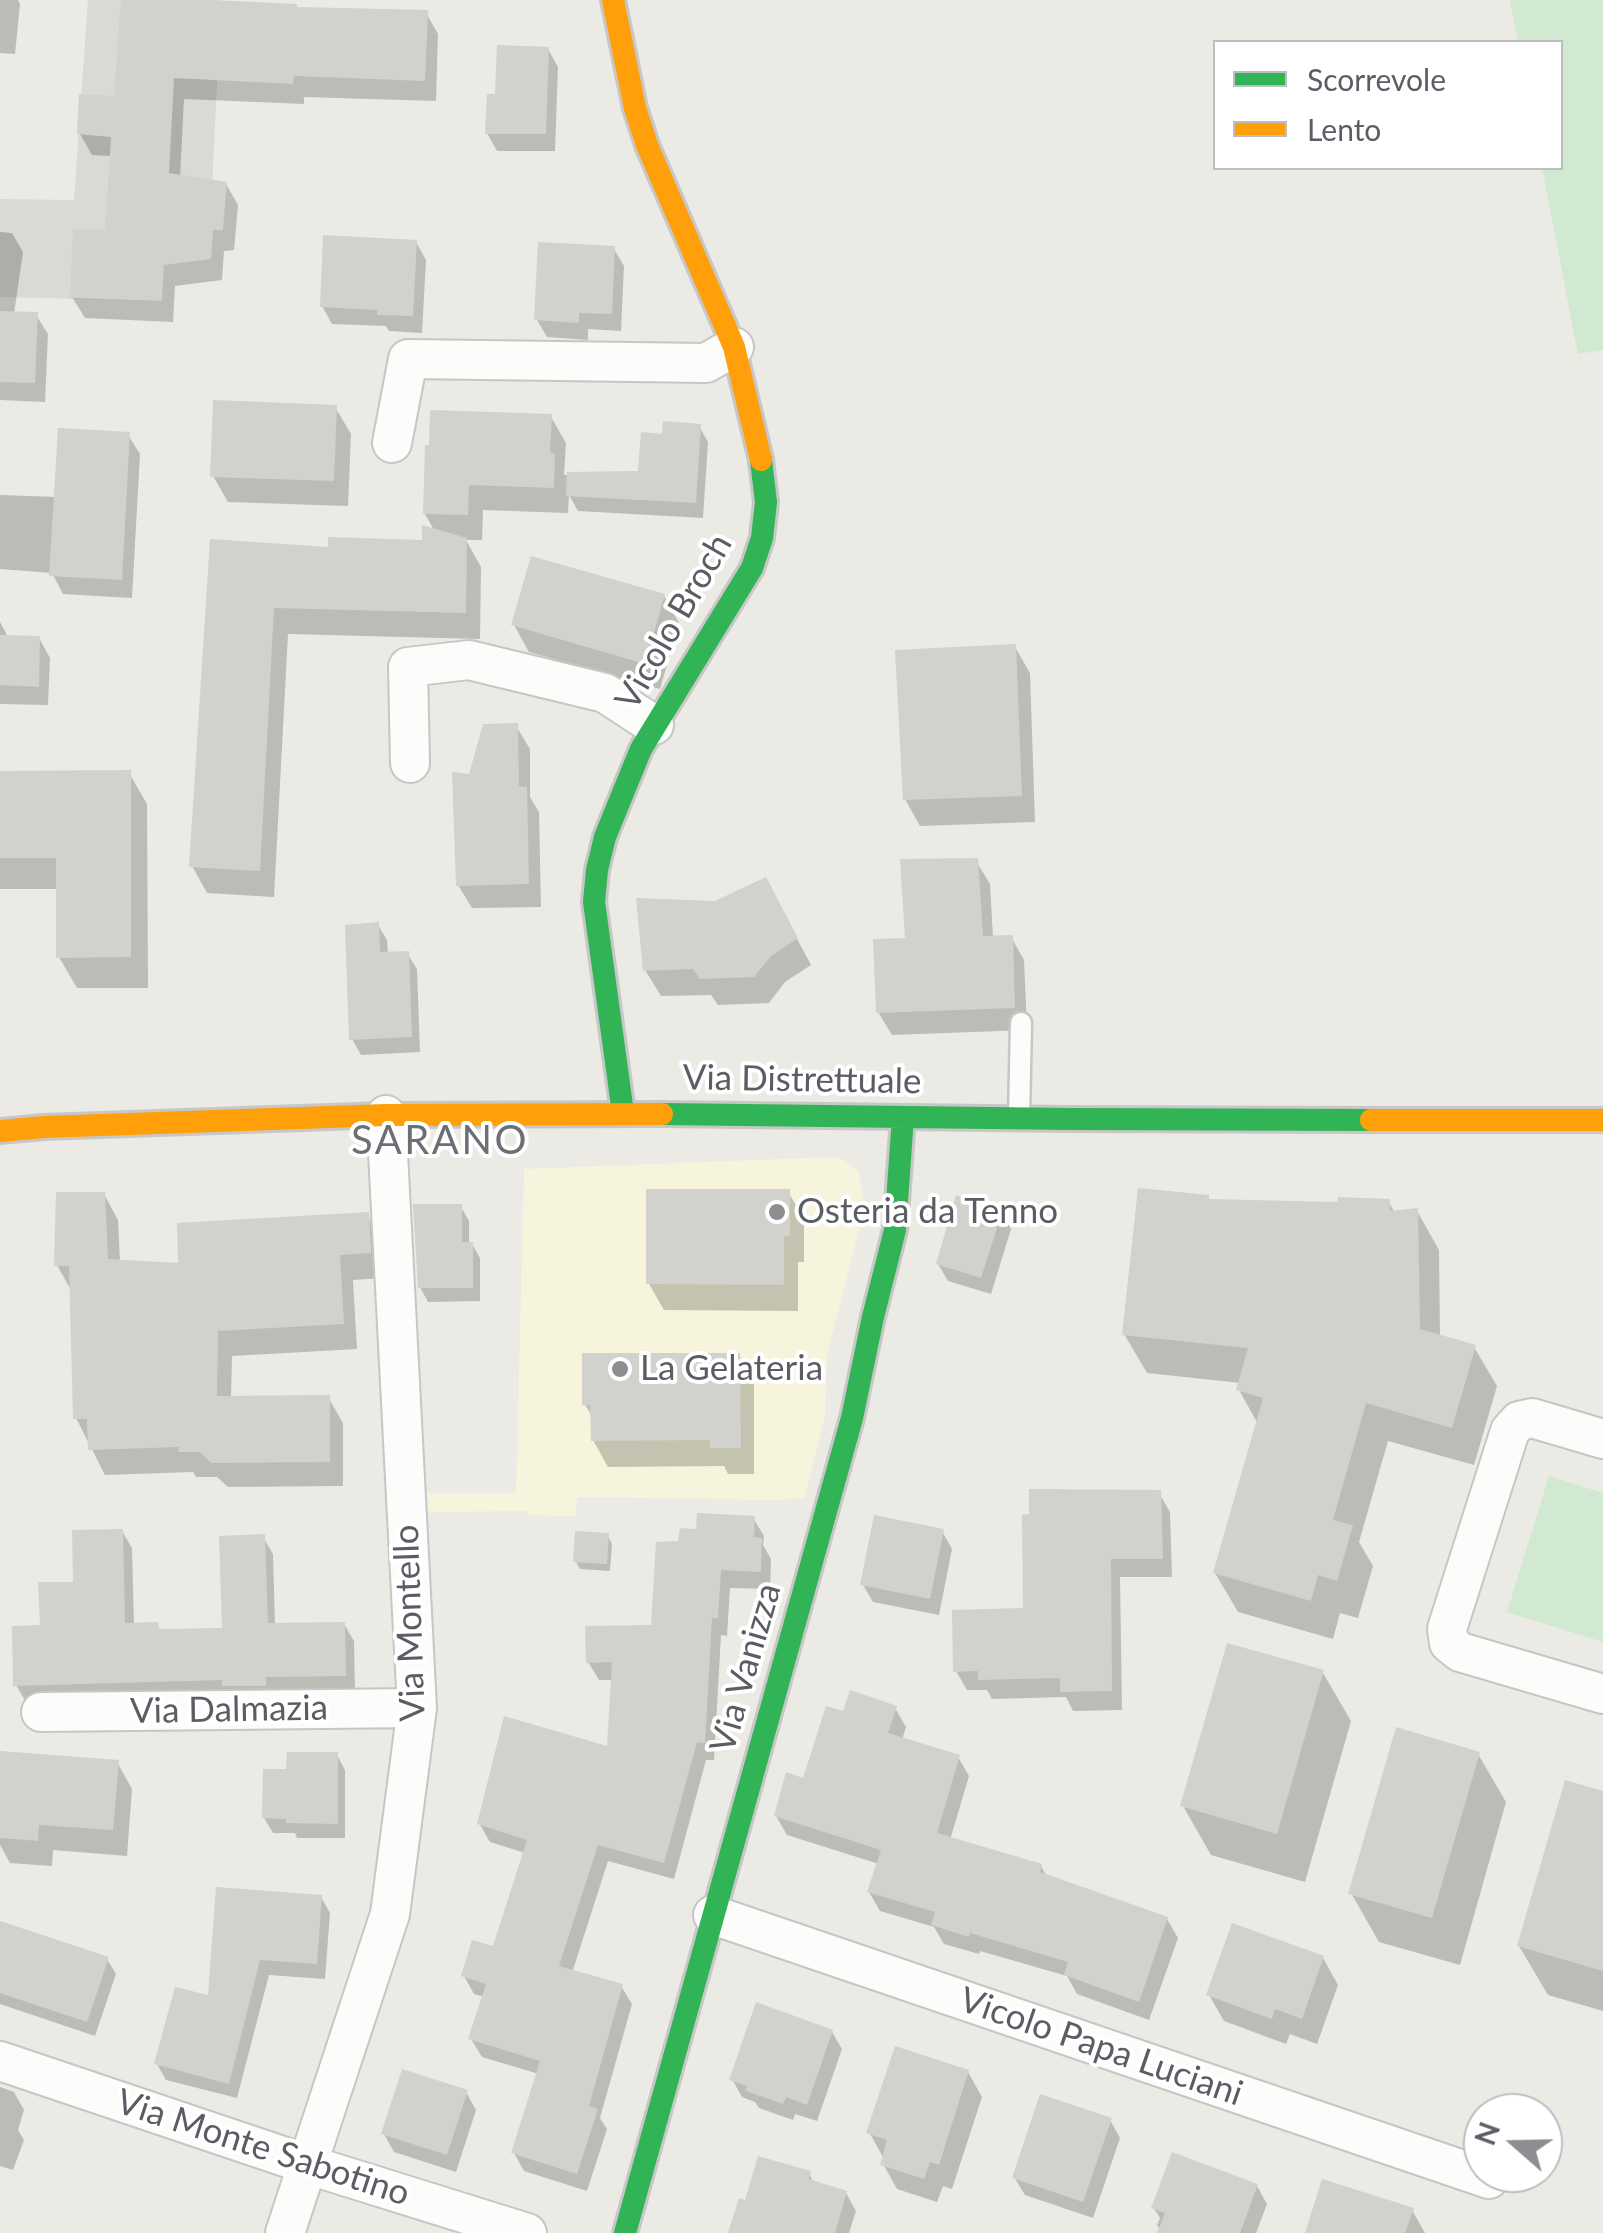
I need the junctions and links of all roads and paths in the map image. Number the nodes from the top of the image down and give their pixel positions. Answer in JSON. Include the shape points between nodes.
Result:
{"nodes":[{"id":1,"x":613,"y":0,"type":"edge"},
{"id":2,"x":734,"y":347,"type":"junction"},
{"id":3,"x":392,"y":444,"type":"dead end"},
{"id":4,"x":654,"y":725,"type":"junction"},
{"id":5,"x":410,"y":762,"type":"dead end"},
{"id":6,"x":1021,"y":1023,"type":"dead end"},
{"id":7,"x":623,"y":1113,"type":"junction"},
{"id":8,"x":386,"y":1115,"type":"junction"},
{"id":9,"x":904,"y":1117,"type":"junction"},
{"id":10,"x":1019,"y":1119,"type":"junction"},
{"id":11,"x":1603,"y":1120,"type":"edge"},
{"id":12,"x":0,"y":1130,"type":"edge"},
{"id":13,"x":1603,"y":1440,"type":"edge"},
{"id":14,"x":1603,"y":1694,"type":"edge"},
{"id":15,"x":417,"y":1708,"type":"junction"},
{"id":16,"x":41,"y":1712,"type":"dead end"},
{"id":17,"x":713,"y":1915,"type":"junction"},
{"id":18,"x":0,"y":2061,"type":"edge"},
{"id":19,"x":309,"y":2165,"type":"junction"},
{"id":20,"x":1463,"y":2169,"type":"edge"},
{"id":21,"x":285,"y":2233,"type":"edge"},
{"id":22,"x":527,"y":2233,"type":"edge"},
{"id":23,"x":626,"y":2233,"type":"edge"}],
"edges":[{"from":1,"to":2,"type":"street","name":"Vicolo Broch","via":[[646,145]]},
{"from":2,"to":3,"type":"street","via":[[706,363],[408,359]]},
{"from":2,"to":4,"type":"street","name":"Vicolo Broch","via":[[763,466],[762,538],[752,568]]},
{"from":4,"to":5,"type":"street","via":[[604,694],[469,660],[408,667]]},
{"from":4,"to":7,"type":"street","name":"Vicolo Broch","via":[[605,836],[594,902]]},
{"from":6,"to":10,"type":"lane"},
{"from":7,"to":8,"type":"street","name":"Via Distrettuale"},
{"from":7,"to":9,"type":"street","name":"Via Distrettuale"},
{"from":8,"to":12,"type":"street","name":"Via Distrettuale"},
{"from":8,"to":15,"type":"street","name":"Via Montello"},
{"from":9,"to":10,"type":"street","name":"Via Distrettuale"},
{"from":9,"to":17,"type":"street","name":"Via Vanizza","via":[[895,1230],[852,1418]]},
{"from":10,"to":11,"type":"street","name":"Via Distrettuale"},
{"from":13,"to":14,"type":"street","via":[[1532,1418],[1518,1421],[1447,1628],[1449,1643],[1460,1652]]},
{"from":15,"to":16,"type":"street","name":"Via Dalmazia"},
{"from":15,"to":19,"type":"street","name":"Via Montello","via":[[390,1914]]},
{"from":17,"to":20,"type":"street","name":"Vicolo Papa Luciani"},
{"from":17,"to":23,"type":"street","name":"Via Vanizza"},
{"from":18,"to":19,"type":"street","name":"Via Monte Sabotino"},
{"from":19,"to":21,"type":"street","name":"Via Montello"},
{"from":19,"to":22,"type":"street","name":"Via Monte Sabotino"}]}
